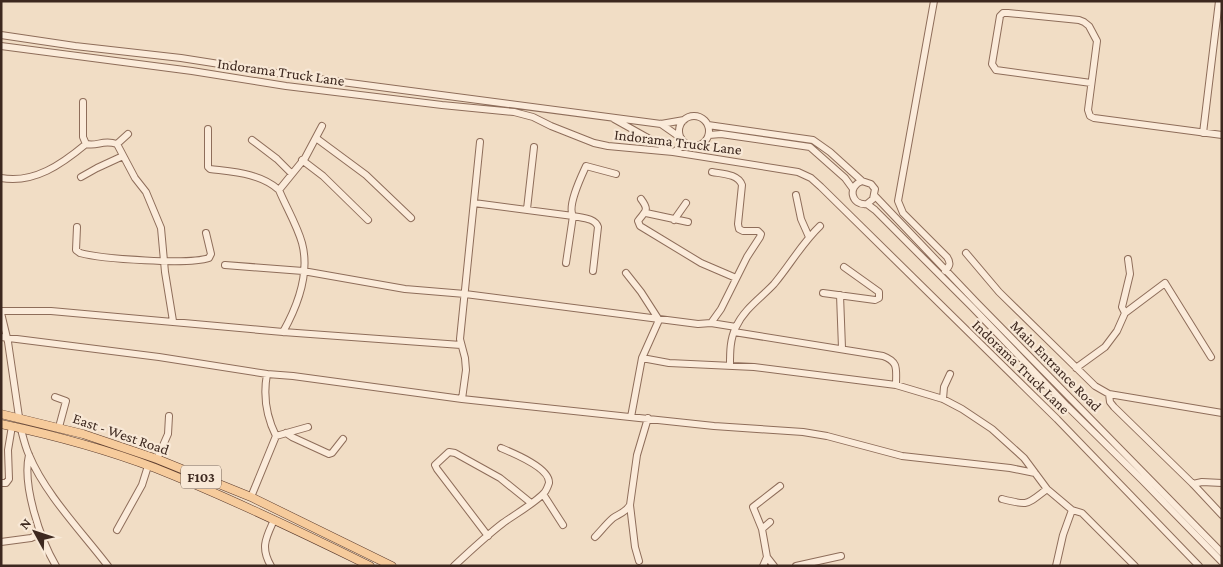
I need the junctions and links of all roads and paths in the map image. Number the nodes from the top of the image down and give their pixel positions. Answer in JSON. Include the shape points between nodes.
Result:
{"nodes":[{"id":1,"x":934,"y":1,"type":"edge"},
{"id":2,"x":1219,"y":1,"type":"edge"},
{"id":3,"x":1,"y":35,"type":"edge"},
{"id":4,"x":1,"y":46,"type":"edge"},
{"id":5,"x":1091,"y":83,"type":"junction"},
{"id":6,"x":494,"y":101,"type":"junction"},
{"id":7,"x":82,"y":102,"type":"dead end"},
{"id":8,"x":490,"y":110,"type":"junction"},
{"id":9,"x":610,"y":117,"type":"junction"},
{"id":10,"x":684,"y":120,"type":"junction"},
{"id":11,"x":661,"y":124,"type":"junction"},
{"id":12,"x":708,"y":125,"type":"junction"},
{"id":13,"x":322,"y":126,"type":"dead end"},
{"id":14,"x":208,"y":129,"type":"dead end"},
{"id":15,"x":1203,"y":133,"type":"junction"},
{"id":16,"x":128,"y":134,"type":"dead end"},
{"id":17,"x":709,"y":135,"type":"junction"},
{"id":18,"x":1222,"y":135,"type":"edge"},
{"id":19,"x":316,"y":138,"type":"junction"},
{"id":20,"x":681,"y":138,"type":"junction"},
{"id":21,"x":252,"y":140,"type":"dead end"},
{"id":22,"x":480,"y":142,"type":"dead end"},
{"id":23,"x":86,"y":144,"type":"junction"},
{"id":24,"x":116,"y":144,"type":"junction"},
{"id":25,"x":687,"y":144,"type":"junction"},
{"id":26,"x":534,"y":146,"type":"dead end"},
{"id":27,"x":673,"y":152,"type":"junction"},
{"id":28,"x":123,"y":156,"type":"junction"},
{"id":29,"x":302,"y":160,"type":"junction"},
{"id":30,"x":712,"y":172,"type":"dead end"},
{"id":31,"x":291,"y":173,"type":"junction"},
{"id":32,"x":616,"y":174,"type":"dead end"},
{"id":33,"x":82,"y":177,"type":"dead end"},
{"id":34,"x":1,"y":178,"type":"edge"},
{"id":35,"x":862,"y":181,"type":"junction"},
{"id":36,"x":853,"y":189,"type":"junction"},
{"id":37,"x":279,"y":190,"type":"junction"},
{"id":38,"x":796,"y":195,"type":"dead end"},
{"id":39,"x":875,"y":196,"type":"junction"},
{"id":40,"x":641,"y":199,"type":"dead end"},
{"id":41,"x":474,"y":203,"type":"junction"},
{"id":42,"x":686,"y":203,"type":"dead end"},
{"id":43,"x":867,"y":204,"type":"junction"},
{"id":44,"x":527,"y":209,"type":"junction"},
{"id":45,"x":646,"y":213,"type":"junction"},
{"id":46,"x":573,"y":216,"type":"junction"},
{"id":47,"x":411,"y":218,"type":"dead end"},
{"id":48,"x":368,"y":220,"type":"dead end"},
{"id":49,"x":674,"y":220,"type":"junction"},
{"id":50,"x":688,"y":222,"type":"dead end"},
{"id":51,"x":820,"y":226,"type":"dead end"},
{"id":52,"x":77,"y":227,"type":"dead end"},
{"id":53,"x":206,"y":233,"type":"dead end"},
{"id":54,"x":809,"y":236,"type":"junction"},
{"id":55,"x":966,"y":252,"type":"dead end"},
{"id":56,"x":1128,"y":259,"type":"dead end"},
{"id":57,"x":164,"y":260,"type":"junction"},
{"id":58,"x":566,"y":263,"type":"dead end"},
{"id":59,"x":225,"y":265,"type":"dead end"},
{"id":60,"x":844,"y":267,"type":"dead end"},
{"id":61,"x":946,"y":269,"type":"junction"},
{"id":62,"x":593,"y":270,"type":"dead end"},
{"id":63,"x":303,"y":271,"type":"junction"},
{"id":64,"x":626,"y":273,"type":"dead end"},
{"id":65,"x":940,"y":275,"type":"junction"},
{"id":66,"x":736,"y":278,"type":"junction"},
{"id":67,"x":823,"y":293,"type":"dead end"},
{"id":68,"x":464,"y":294,"type":"junction"},
{"id":69,"x":840,"y":294,"type":"junction"},
{"id":70,"x":1,"y":312,"type":"edge"},
{"id":71,"x":1125,"y":313,"type":"junction"},
{"id":72,"x":659,"y":320,"type":"junction"},
{"id":73,"x":173,"y":321,"type":"junction"},
{"id":74,"x":711,"y":323,"type":"junction"},
{"id":75,"x":735,"y":330,"type":"junction"},
{"id":76,"x":283,"y":332,"type":"junction"},
{"id":77,"x":4,"y":337,"type":"edge"},
{"id":78,"x":461,"y":345,"type":"junction"},
{"id":79,"x":842,"y":348,"type":"junction"},
{"id":80,"x":1211,"y":357,"type":"dead end"},
{"id":81,"x":642,"y":358,"type":"junction"},
{"id":82,"x":730,"y":365,"type":"junction"},
{"id":83,"x":1076,"y":368,"type":"junction"},
{"id":84,"x":267,"y":374,"type":"junction"},
{"id":85,"x":950,"y":374,"type":"dead end"},
{"id":86,"x":896,"y":385,"type":"junction"},
{"id":87,"x":1109,"y":394,"type":"junction"},
{"id":88,"x":56,"y":397,"type":"dead end"},
{"id":89,"x":462,"y":399,"type":"junction"},
{"id":90,"x":943,"y":399,"type":"junction"},
{"id":91,"x":1221,"y":412,"type":"edge"},
{"id":92,"x":1,"y":414,"type":"edge"},
{"id":93,"x":169,"y":416,"type":"dead end"},
{"id":94,"x":19,"y":417,"type":"junction"},
{"id":95,"x":632,"y":417,"type":"junction"},
{"id":96,"x":648,"y":418,"type":"junction"},
{"id":97,"x":1,"y":424,"type":"edge"},
{"id":98,"x":12,"y":426,"type":"junction"},
{"id":99,"x":59,"y":427,"type":"junction"},
{"id":100,"x":308,"y":428,"type":"dead end"},
{"id":101,"x":21,"y":429,"type":"junction"},
{"id":102,"x":286,"y":433,"type":"junction"},
{"id":103,"x":276,"y":436,"type":"junction"},
{"id":104,"x":343,"y":439,"type":"dead end"},
{"id":105,"x":501,"y":448,"type":"dead end"},
{"id":106,"x":29,"y":455,"type":"junction"},
{"id":107,"x":157,"y":460,"type":"junction"},
{"id":108,"x":148,"y":466,"type":"junction"},
{"id":109,"x":1035,"y":473,"type":"junction"},
{"id":110,"x":1222,"y":483,"type":"edge"},
{"id":111,"x":1,"y":484,"type":"edge"},
{"id":112,"x":1193,"y":484,"type":"junction"},
{"id":113,"x":780,"y":486,"type":"dead end"},
{"id":114,"x":1047,"y":489,"type":"junction"},
{"id":115,"x":543,"y":494,"type":"junction"},
{"id":116,"x":251,"y":497,"type":"junction"},
{"id":117,"x":1002,"y":499,"type":"dead end"},
{"id":118,"x":531,"y":503,"type":"junction"},
{"id":119,"x":630,"y":505,"type":"junction"},
{"id":120,"x":1072,"y":510,"type":"junction"},
{"id":121,"x":1222,"y":515,"type":"edge"},
{"id":122,"x":274,"y":520,"type":"junction"},
{"id":123,"x":770,"y":522,"type":"dead end"},
{"id":124,"x":563,"y":525,"type":"dead end"},
{"id":125,"x":762,"y":529,"type":"junction"},
{"id":126,"x":117,"y":530,"type":"dead end"},
{"id":127,"x":40,"y":534,"type":"junction"},
{"id":128,"x":488,"y":536,"type":"junction"},
{"id":129,"x":595,"y":538,"type":"dead end"},
{"id":130,"x":1,"y":542,"type":"edge"},
{"id":131,"x":1222,"y":552,"type":"edge"},
{"id":132,"x":841,"y":556,"type":"dead end"},
{"id":133,"x":767,"y":557,"type":"junction"},
{"id":134,"x":639,"y":561,"type":"dead end"},
{"id":135,"x":1222,"y":562,"type":"edge"},
{"id":136,"x":56,"y":566,"type":"edge"},
{"id":137,"x":108,"y":566,"type":"edge"},
{"id":138,"x":271,"y":566,"type":"edge"},
{"id":139,"x":370,"y":566,"type":"edge"},
{"id":140,"x":392,"y":566,"type":"edge"},
{"id":141,"x":454,"y":566,"type":"edge"},
{"id":142,"x":763,"y":566,"type":"edge"},
{"id":143,"x":774,"y":566,"type":"edge"},
{"id":144,"x":796,"y":566,"type":"edge"},
{"id":145,"x":1056,"y":566,"type":"edge"},
{"id":146,"x":1135,"y":566,"type":"edge"},
{"id":147,"x":1199,"y":566,"type":"edge"}],
"edges":[{"from":1,"to":61,"type":"street","via":[[898,201],[903,213],[948,257],[950,265]]},
{"from":2,"to":15,"type":"street"},
{"from":3,"to":6,"type":"street"},
{"from":4,"to":8,"type":"street","name":"Indorama Truck Lane","via":[[286,86]]},
{"from":5,"to":5,"type":"street","via":[[996,70],[992,64],[1000,16],[1008,13],[1084,22],[1097,41]]},
{"from":5,"to":15,"type":"street","via":[[1088,110],[1094,118]]},
{"from":6,"to":8,"type":"street"},
{"from":6,"to":9,"type":"street"},
{"from":7,"to":23,"type":"street"},
{"from":8,"to":27,"type":"street","name":"Indorama Truck Lane","via":[[533,117],[601,144]]},
{"from":9,"to":11,"type":"street"},
{"from":9,"to":27,"type":"street"},
{"from":10,"to":11,"type":"street"},
{"from":10,"to":12,"type":"street","via":[[698,116]]},
{"from":10,"to":20,"type":"street","via":[[679,128]]},
{"from":11,"to":20,"type":"street"},
{"from":12,"to":17,"type":"street"},
{"from":12,"to":35,"type":"street","via":[[814,140]]},
{"from":13,"to":19,"type":"street"},
{"from":14,"to":37,"type":"street","via":[[207,161],[210,169],[257,177]]},
{"from":15,"to":18,"type":"street"},
{"from":16,"to":24,"type":"street"},
{"from":17,"to":25,"type":"street","via":[[700,145]]},
{"from":17,"to":36,"type":"street","via":[[810,146]]},
{"from":19,"to":29,"type":"street"},
{"from":19,"to":47,"type":"street","via":[[366,175]]},
{"from":20,"to":25,"type":"street"},
{"from":21,"to":31,"type":"street"},
{"from":22,"to":41,"type":"street"},
{"from":23,"to":24,"type":"street","via":[[106,141]]},
{"from":23,"to":34,"type":"street","via":[[48,171],[16,179]]},
{"from":24,"to":28,"type":"street"},
{"from":25,"to":27,"type":"street"},
{"from":26,"to":44,"type":"street"},
{"from":27,"to":147,"type":"street","name":"Indorama Truck Lane","via":[[798,172],[811,178],[1057,419]]},
{"from":28,"to":33,"type":"street"},
{"from":28,"to":57,"type":"street","via":[[156,213]]},
{"from":29,"to":31,"type":"street"},
{"from":29,"to":48,"type":"street"},
{"from":30,"to":66,"type":"street","via":[[741,181],[739,229],[760,234]]},
{"from":31,"to":37,"type":"street"},
{"from":32,"to":46,"type":"street","via":[[586,166],[574,198]]},
{"from":35,"to":36,"type":"street"},
{"from":35,"to":39,"type":"street","via":[[873,186]]},
{"from":36,"to":43,"type":"street","via":[[855,201]]},
{"from":37,"to":63,"type":"street","via":[[302,243]]},
{"from":38,"to":54,"type":"street"},
{"from":39,"to":43,"type":"street"},
{"from":39,"to":61,"type":"street","name":"Main Entrance Road"},
{"from":40,"to":45,"type":"street"},
{"from":41,"to":44,"type":"street"},
{"from":41,"to":68,"type":"street"},
{"from":42,"to":49,"type":"street"},
{"from":43,"to":65,"type":"street"},
{"from":44,"to":46,"type":"street"},
{"from":45,"to":49,"type":"street"},
{"from":45,"to":66,"type":"street","via":[[638,221],[640,226],[701,263]]},
{"from":46,"to":58,"type":"street"},
{"from":46,"to":62,"type":"street","via":[[598,224]]},
{"from":49,"to":50,"type":"street"},
{"from":51,"to":54,"type":"street"},
{"from":52,"to":57,"type":"street","via":[[76,250],[80,253]]},
{"from":53,"to":57,"type":"street","via":[[209,258]]},
{"from":54,"to":75,"type":"street","via":[[782,274],[743,315]]},
{"from":55,"to":83,"type":"street","via":[[999,292]]},
{"from":56,"to":71,"type":"street","via":[[1130,274],[1122,306]]},
{"from":57,"to":73,"type":"street"},
{"from":59,"to":63,"type":"street"},
{"from":60,"to":69,"type":"street","via":[[879,292],[879,296],[875,300]]},
{"from":61,"to":65,"type":"street"},
{"from":61,"to":131,"type":"street","name":"Main Entrance Road"},
{"from":63,"to":68,"type":"street","via":[[405,289]]},
{"from":63,"to":76,"type":"street","via":[[298,300]]},
{"from":64,"to":72,"type":"street"},
{"from":65,"to":135,"type":"street"},
{"from":66,"to":74,"type":"street","via":[[722,309]]},
{"from":67,"to":69,"type":"street"},
{"from":68,"to":72,"type":"street"},
{"from":68,"to":78,"type":"street"},
{"from":69,"to":79,"type":"street"},
{"from":70,"to":73,"type":"street","via":[[51,310]]},
{"from":70,"to":77,"type":"street"},
{"from":71,"to":80,"type":"street","via":[[1165,282]]},
{"from":71,"to":83,"type":"street","via":[[1118,331],[1105,347]]},
{"from":72,"to":74,"type":"street"},
{"from":72,"to":81,"type":"street"},
{"from":73,"to":76,"type":"street"},
{"from":74,"to":75,"type":"street"},
{"from":75,"to":79,"type":"street"},
{"from":75,"to":82,"type":"street"},
{"from":76,"to":78,"type":"street"},
{"from":77,"to":84,"type":"street"},
{"from":77,"to":94,"type":"street"},
{"from":78,"to":89,"type":"street","via":[[466,370]]},
{"from":79,"to":86,"type":"street","via":[[891,359],[896,366]]},
{"from":81,"to":82,"type":"street"},
{"from":81,"to":95,"type":"street"},
{"from":82,"to":86,"type":"street"},
{"from":83,"to":87,"type":"street","via":[[1094,386]]},
{"from":84,"to":89,"type":"street"},
{"from":84,"to":103,"type":"street","via":[[265,405]]},
{"from":85,"to":90,"type":"street"},
{"from":86,"to":90,"type":"street"},
{"from":87,"to":91,"type":"street"},
{"from":87,"to":112,"type":"street","via":[[1114,407]]},
{"from":88,"to":99,"type":"street","via":[[66,401]]},
{"from":89,"to":95,"type":"street"},
{"from":90,"to":109,"type":"street","via":[[992,428]]},
{"from":92,"to":94,"type":"main road","name":"East - West Road","number":"F103"},
{"from":93,"to":107,"type":"street","via":[[168,434]]},
{"from":94,"to":99,"type":"main road","name":"East - West Road","number":"F103"},
{"from":95,"to":96,"type":"street"},
{"from":96,"to":109,"type":"street","via":[[803,432],[902,456]]},
{"from":96,"to":119,"type":"street","via":[[637,455]]},
{"from":97,"to":98,"type":"main road","name":"East - West Road","number":"F103"},
{"from":98,"to":101,"type":"main road","name":"East - West Road","number":"F103"},
{"from":98,"to":111,"type":"street","via":[[8,450],[9,479]]},
{"from":99,"to":107,"type":"main road","name":"East - West Road","number":"F103"},
{"from":100,"to":102,"type":"street"},
{"from":101,"to":106,"type":"street"},
{"from":101,"to":108,"type":"main road","name":"East - West Road","number":"F103","via":[[83,444]]},
{"from":102,"to":103,"type":"street"},
{"from":102,"to":104,"type":"street","via":[[329,454]]},
{"from":103,"to":116,"type":"street"},
{"from":105,"to":115,"type":"street","via":[[521,456],[544,473],[549,485]]},
{"from":106,"to":127,"type":"street","via":[[27,476]]},
{"from":106,"to":137,"type":"street","via":[[69,517]]},
{"from":107,"to":116,"type":"main road","name":"East - West Road","number":"F103"},
{"from":108,"to":122,"type":"main road","name":"East - West Road","number":"F103"},
{"from":108,"to":126,"type":"street","via":[[142,485]]},
{"from":109,"to":114,"type":"street"},
{"from":110,"to":112,"type":"street"},
{"from":112,"to":121,"type":"street"},
{"from":113,"to":125,"type":"street","via":[[752,507]]},
{"from":114,"to":117,"type":"street","via":[[1028,504]]},
{"from":114,"to":120,"type":"street"},
{"from":115,"to":118,"type":"street"},
{"from":115,"to":124,"type":"street"},
{"from":116,"to":140,"type":"main road","name":"East - West Road","number":"F103"},
{"from":118,"to":128,"type":"street"},
{"from":118,"to":128,"type":"street","via":[[500,478],[449,452],[435,465]]},
{"from":119,"to":129,"type":"street","via":[[603,527]]},
{"from":119,"to":134,"type":"street"},
{"from":120,"to":145,"type":"street","via":[[1062,535]]},
{"from":120,"to":146,"type":"street","via":[[1082,513]]},
{"from":122,"to":138,"type":"street","via":[[264,543]]},
{"from":122,"to":139,"type":"main road","name":"East - West Road","number":"F103"},
{"from":123,"to":125,"type":"street"},
{"from":125,"to":133,"type":"street"},
{"from":127,"to":130,"type":"street"},
{"from":127,"to":136,"type":"street"},
{"from":128,"to":141,"type":"street"},
{"from":132,"to":144,"type":"street"},
{"from":133,"to":142,"type":"street"},
{"from":133,"to":143,"type":"street"}]}
